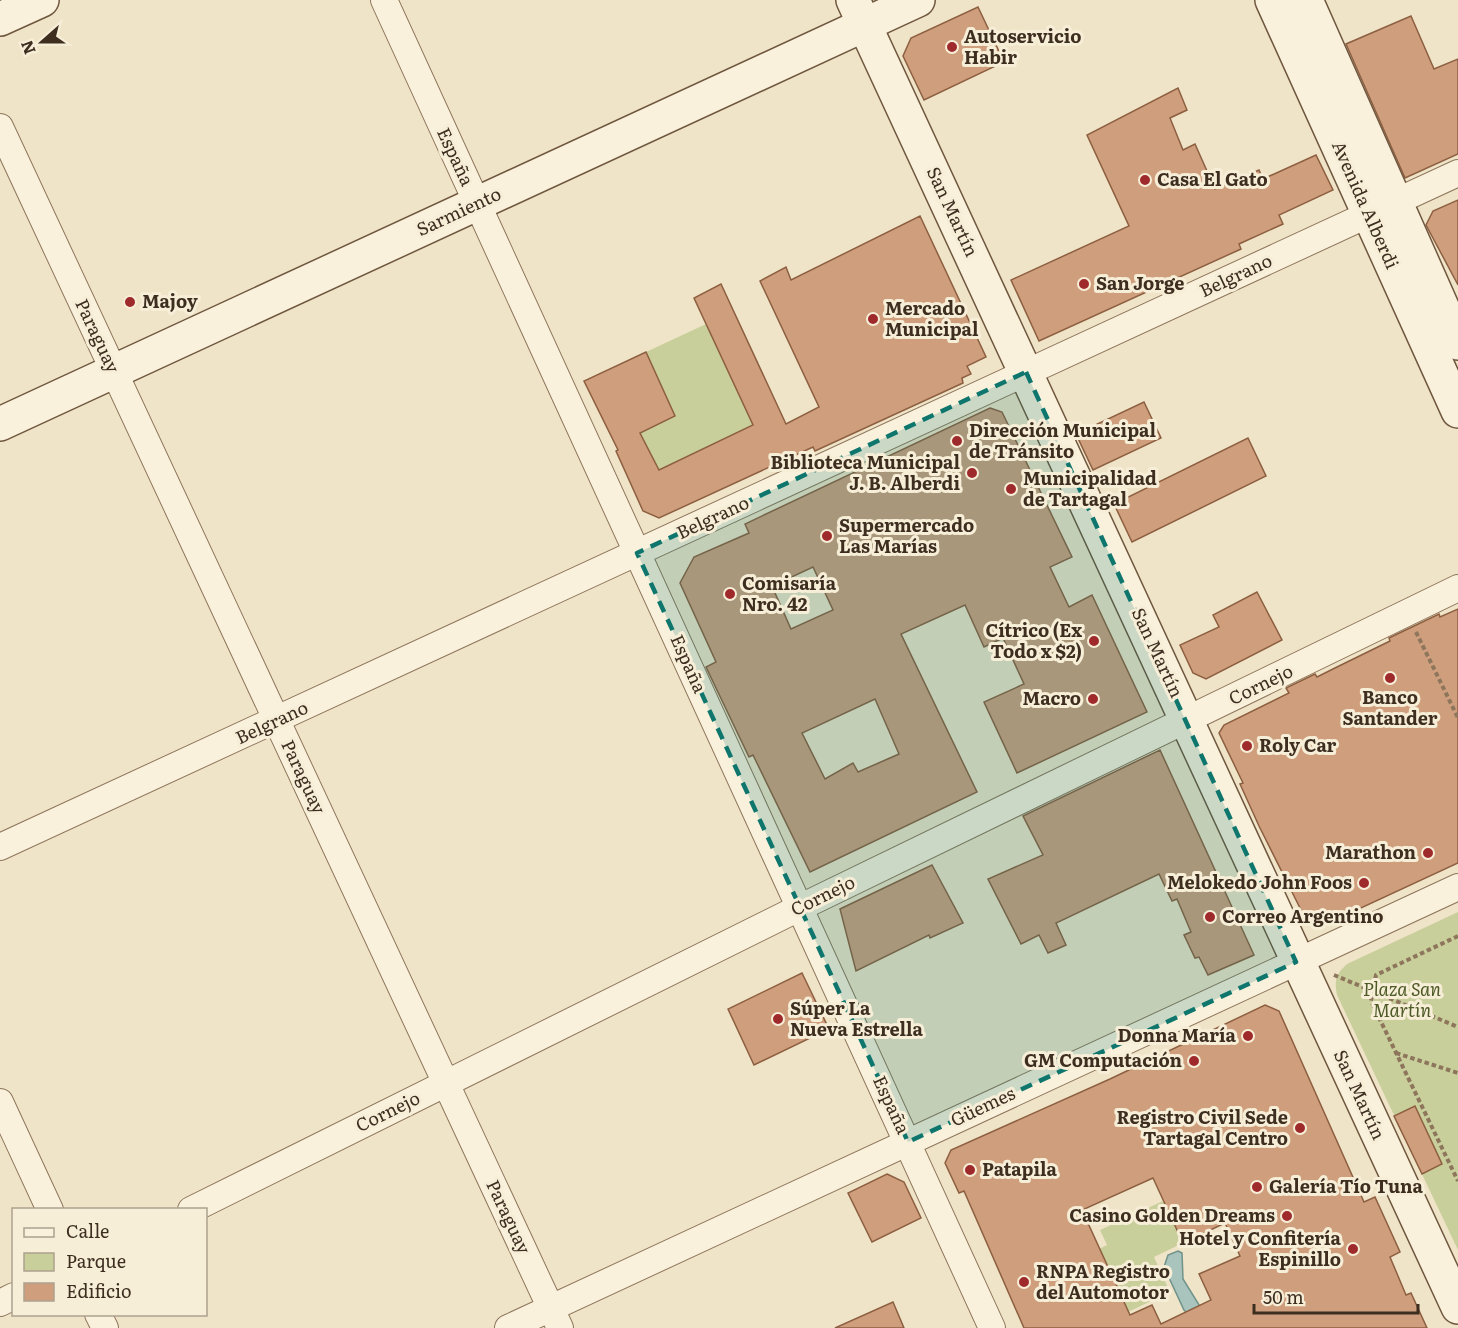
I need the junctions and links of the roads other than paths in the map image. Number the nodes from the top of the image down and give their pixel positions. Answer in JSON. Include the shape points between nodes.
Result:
{"nodes":[{"id":1,"x":42,"y":0,"type":"edge"},
{"id":2,"x":384,"y":0,"type":"edge"},
{"id":3,"x":918,"y":0,"type":"edge"},
{"id":4,"x":1272,"y":0,"type":"edge"},
{"id":5,"x":1306,"y":0,"type":"edge"},
{"id":6,"x":859,"y":12,"type":"edge"},
{"id":7,"x":0,"y":19,"type":"edge"},
{"id":8,"x":0,"y":127,"type":"edge"},
{"id":9,"x":1458,"y":173,"type":"edge"},
{"id":10,"x":477,"y":203,"type":"junction"},
{"id":11,"x":1383,"y":208,"type":"junction"},
{"id":12,"x":1458,"y":343,"type":"edge"},
{"id":13,"x":114,"y":371,"type":"junction"},
{"id":14,"x":1026,"y":372,"type":"junction"},
{"id":15,"x":1458,"y":411,"type":"edge"},
{"id":16,"x":0,"y":424,"type":"edge"},
{"id":17,"x":637,"y":553,"type":"junction"},
{"id":18,"x":1458,"y":588,"type":"edge"},
{"id":19,"x":1189,"y":720,"type":"junction"},
{"id":20,"x":277,"y":721,"type":"junction"},
{"id":21,"x":0,"y":847,"type":"edge"},
{"id":22,"x":1458,"y":887,"type":"edge"},
{"id":23,"x":799,"y":908,"type":"junction"},
{"id":24,"x":1296,"y":962,"type":"junction"},
{"id":25,"x":446,"y":1083,"type":"junction"},
{"id":26,"x":0,"y":1102,"type":"edge"},
{"id":27,"x":908,"y":1142,"type":"junction"},
{"id":28,"x":50,"y":1208,"type":"edge"},
{"id":29,"x":193,"y":1208,"type":"edge"},
{"id":30,"x":1458,"y":1307,"type":"edge"},
{"id":31,"x":556,"y":1318,"type":"edge"},
{"id":32,"x":508,"y":1328,"type":"edge"},
{"id":33,"x":992,"y":1328,"type":"edge"}],
"edges":[{"from":1,"to":7,"type":"street"},
{"from":2,"to":10,"type":"street","name":"España"},
{"from":3,"to":6,"type":"street","name":"Sarmiento"},
{"from":4,"to":11,"type":"street","name":"Avenida Alberdi"},
{"from":5,"to":11,"type":"street","name":"Avenida Alberdi"},
{"from":6,"to":10,"type":"street","name":"Sarmiento"},
{"from":6,"to":14,"type":"street","name":"San Martín"},
{"from":8,"to":13,"type":"street","name":"Paraguay"},
{"from":9,"to":11,"type":"street","name":"Belgrano"},
{"from":10,"to":13,"type":"street","name":"Sarmiento"},
{"from":10,"to":17,"type":"street","name":"España"},
{"from":11,"to":12,"type":"street","name":"Avenida Alberdi"},
{"from":11,"to":14,"type":"street","name":"Belgrano"},
{"from":11,"to":15,"type":"street","name":"Avenida Alberdi"},
{"from":13,"to":16,"type":"street","name":"Sarmiento"},
{"from":13,"to":20,"type":"street","name":"Paraguay"},
{"from":14,"to":17,"type":"street","name":"Belgrano"},
{"from":14,"to":19,"type":"street","name":"San Martín"},
{"from":17,"to":20,"type":"street","name":"Belgrano"},
{"from":17,"to":23,"type":"street","name":"España"},
{"from":18,"to":19,"type":"street","name":"Cornejo"},
{"from":19,"to":23,"type":"street","name":"Cornejo"},
{"from":19,"to":24,"type":"street","name":"San Martín"},
{"from":20,"to":21,"type":"street","name":"Belgrano"},
{"from":20,"to":25,"type":"street","name":"Paraguay"},
{"from":22,"to":24,"type":"street","name":"Güemes"},
{"from":23,"to":25,"type":"street","name":"Cornejo"},
{"from":23,"to":27,"type":"street","name":"España"},
{"from":24,"to":27,"type":"street","name":"Güemes"},
{"from":24,"to":30,"type":"street","name":"San Martín"},
{"from":25,"to":29,"type":"street","name":"Cornejo"},
{"from":25,"to":31,"type":"street","name":"Paraguay"},
{"from":26,"to":28,"type":"street"},
{"from":27,"to":31,"type":"street","name":"Güemes"},
{"from":27,"to":33,"type":"street","name":"España"},
{"from":31,"to":32,"type":"street","name":"Güemes"}]}
